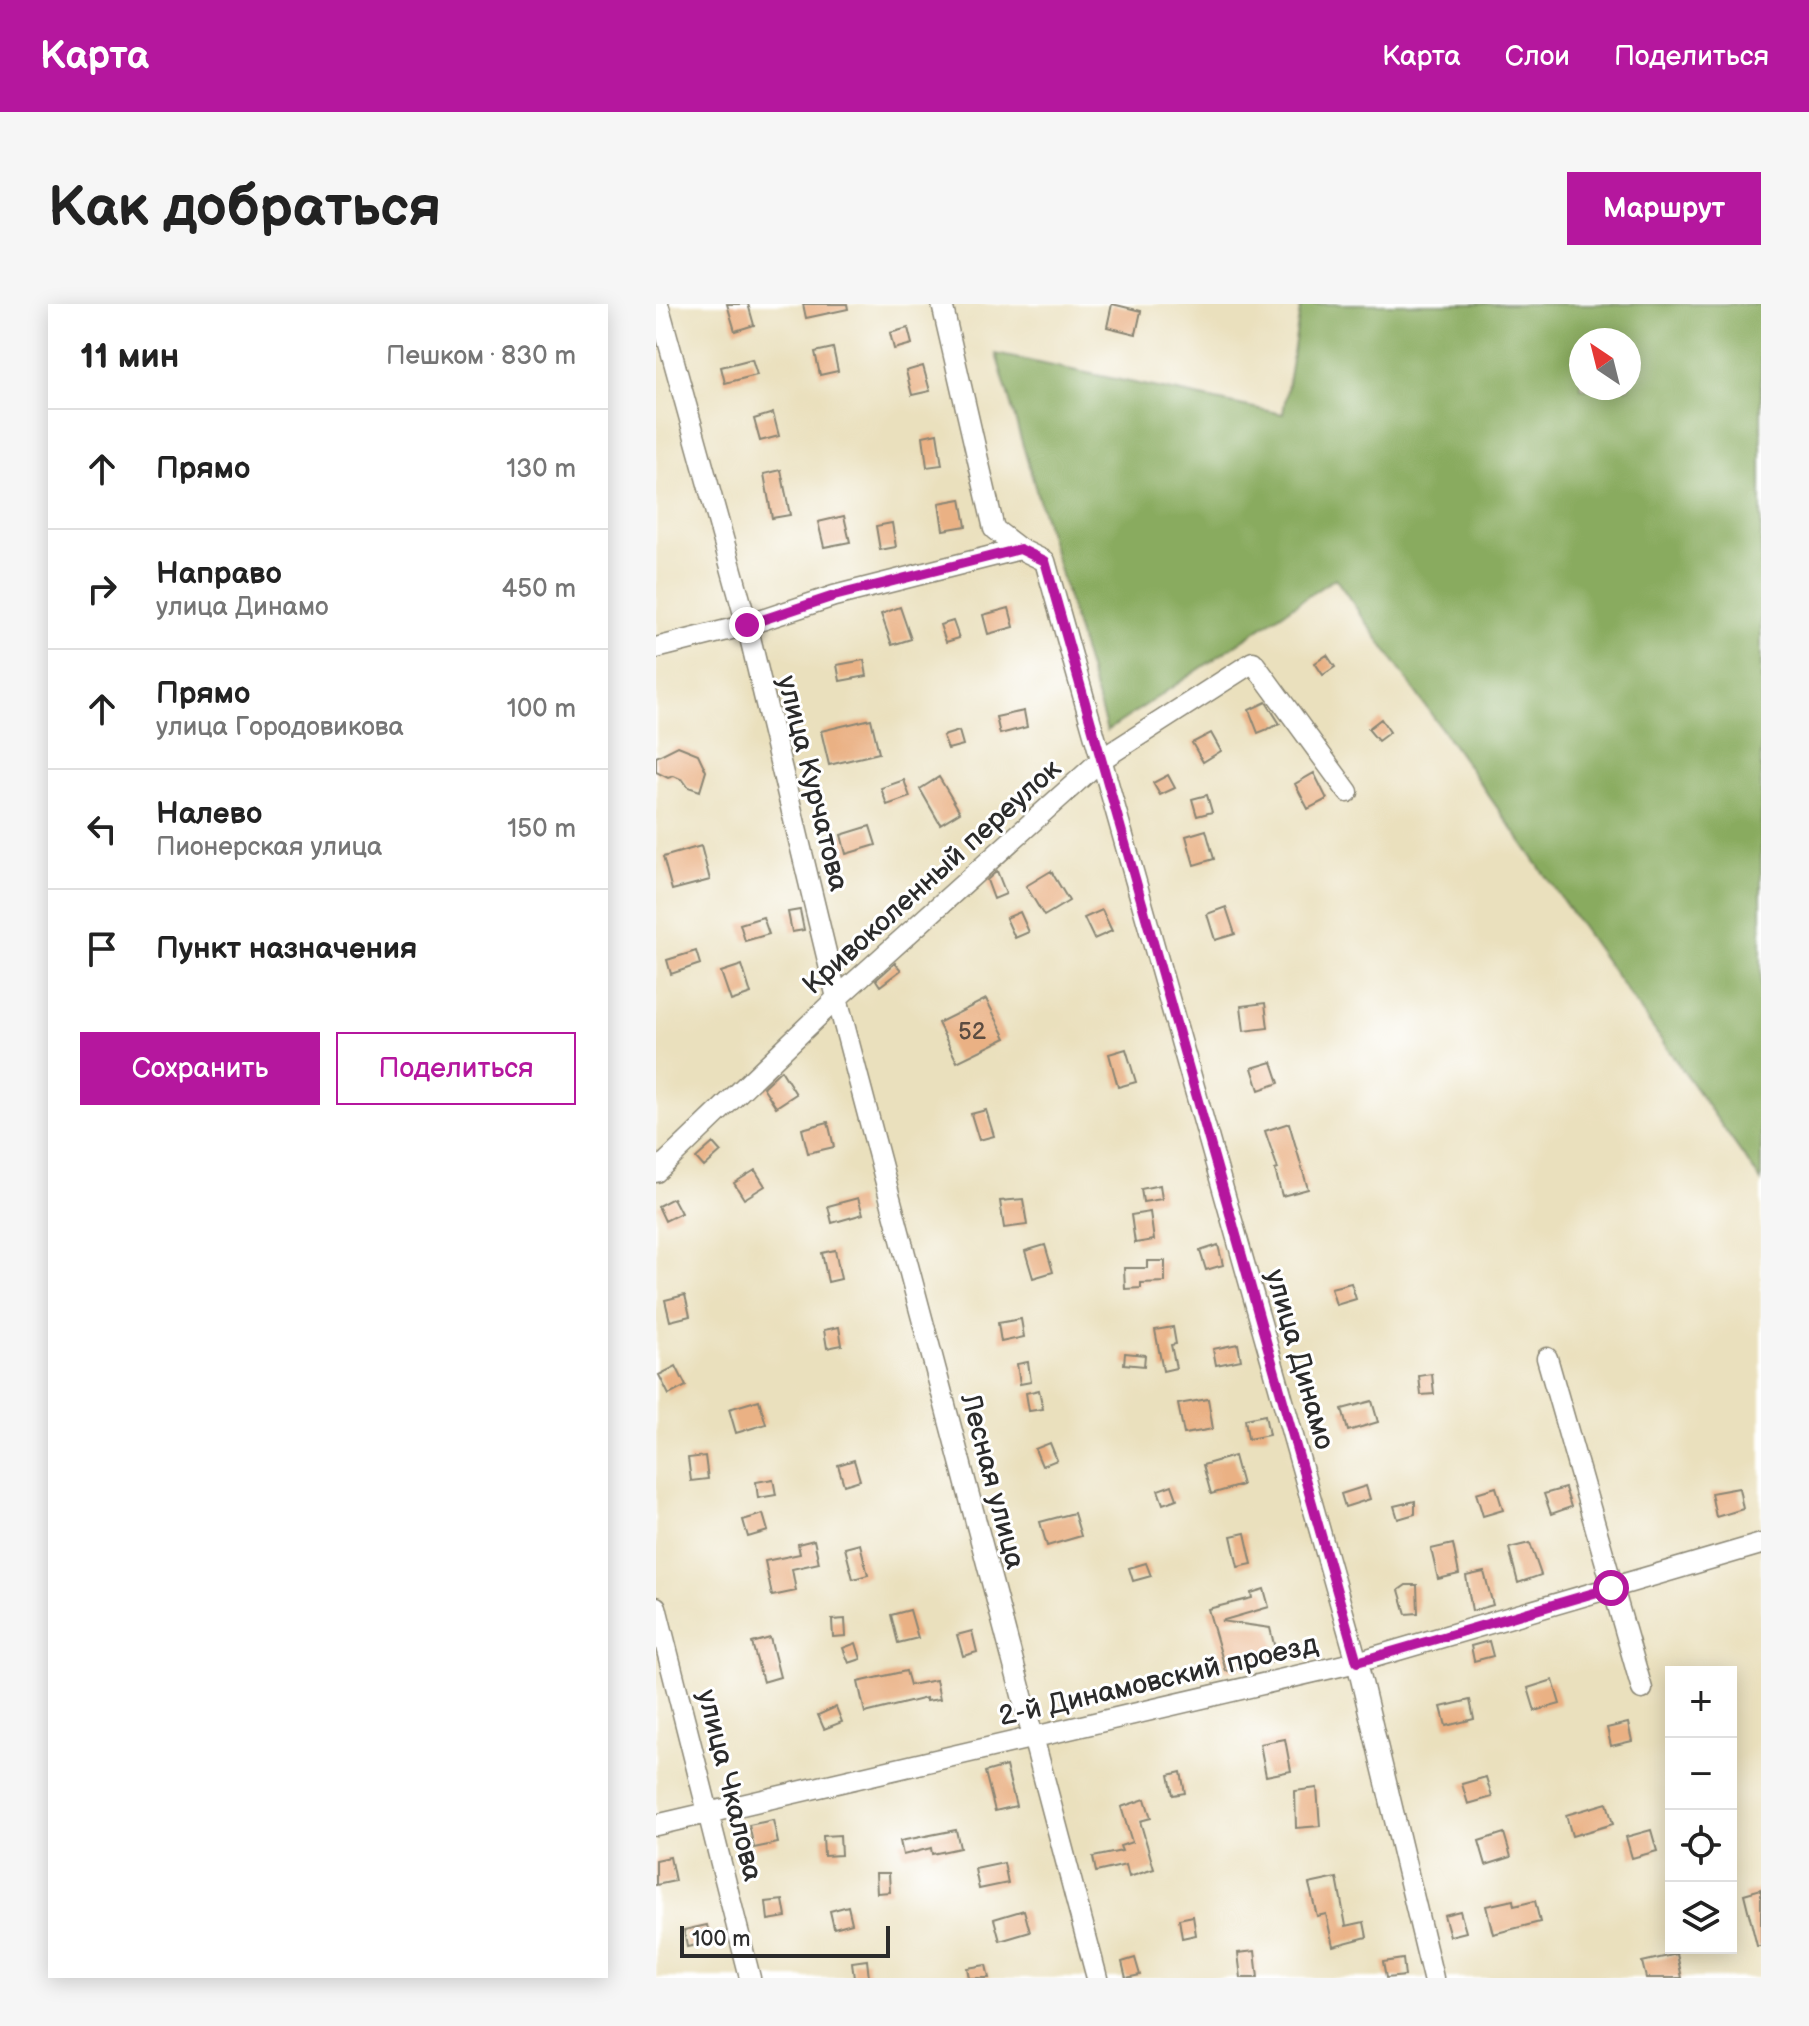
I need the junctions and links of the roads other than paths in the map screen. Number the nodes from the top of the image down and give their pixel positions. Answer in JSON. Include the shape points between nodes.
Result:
{"nodes":[{"id":1,"x":658,"y":304,"type":"edge"},
{"id":2,"x":942,"y":304,"type":"edge"},
{"id":3,"x":1020,"y":549,"type":"junction"},
{"id":4,"x":747,"y":625,"type":"junction"},
{"id":5,"x":656,"y":648,"type":"edge"},
{"id":6,"x":1102,"y":759,"type":"junction"},
{"id":7,"x":1348,"y":792,"type":"dead end"},
{"id":8,"x":837,"y":998,"type":"junction"},
{"id":9,"x":656,"y":1172,"type":"edge"},
{"id":10,"x":1547,"y":1358,"type":"dead end"},
{"id":11,"x":1761,"y":1544,"type":"edge"},
{"id":12,"x":1611,"y":1588,"type":"junction"},
{"id":13,"x":656,"y":1607,"type":"edge"},
{"id":14,"x":1357,"y":1662,"type":"junction"},
{"id":15,"x":1642,"y":1689,"type":"dead end"},
{"id":16,"x":1032,"y":1736,"type":"junction"},
{"id":17,"x":710,"y":1812,"type":"junction"},
{"id":18,"x":656,"y":1825,"type":"edge"},
{"id":19,"x":750,"y":1978,"type":"edge"},
{"id":20,"x":1097,"y":1978,"type":"edge"},
{"id":21,"x":1433,"y":1978,"type":"edge"}],
"edges":[{"from":1,"to":4,"type":"street","name":"улица Курчатова"},
{"from":2,"to":3,"type":"street","name":"улица Динамо","via":[[994,529]]},
{"from":3,"to":4,"type":"street","via":[[834,596]]},
{"from":3,"to":6,"type":"street","name":"улица Динамо","via":[[1045,561]]},
{"from":4,"to":5,"type":"street"},
{"from":4,"to":8,"type":"street","name":"улица Курчатова"},
{"from":6,"to":7,"type":"street","name":"Кривоколенный переулок","via":[[1253,662]]},
{"from":6,"to":8,"type":"street","name":"Кривоколенный переулок"},
{"from":6,"to":14,"type":"street","name":"улица Динамо"},
{"from":8,"to":9,"type":"street","name":"Кривоколенный переулок"},
{"from":8,"to":16,"type":"street","name":"Лесная улица"},
{"from":10,"to":12,"type":"street"},
{"from":11,"to":12,"type":"street","name":"2-й Динамовский проезд"},
{"from":12,"to":14,"type":"street","name":"2-й Динамовский проезд"},
{"from":12,"to":15,"type":"street"},
{"from":13,"to":17,"type":"street","name":"улица Чкалова"},
{"from":14,"to":16,"type":"street","name":"2-й Динамовский проезд"},
{"from":14,"to":21,"type":"street","name":"улица Динамо"},
{"from":16,"to":17,"type":"street","name":"2-й Динамовский проезд"},
{"from":16,"to":20,"type":"street","name":"Лесная улица"},
{"from":17,"to":18,"type":"street","name":"2-й Динамовский проезд"},
{"from":17,"to":19,"type":"street","name":"улица Чкалова"}]}
